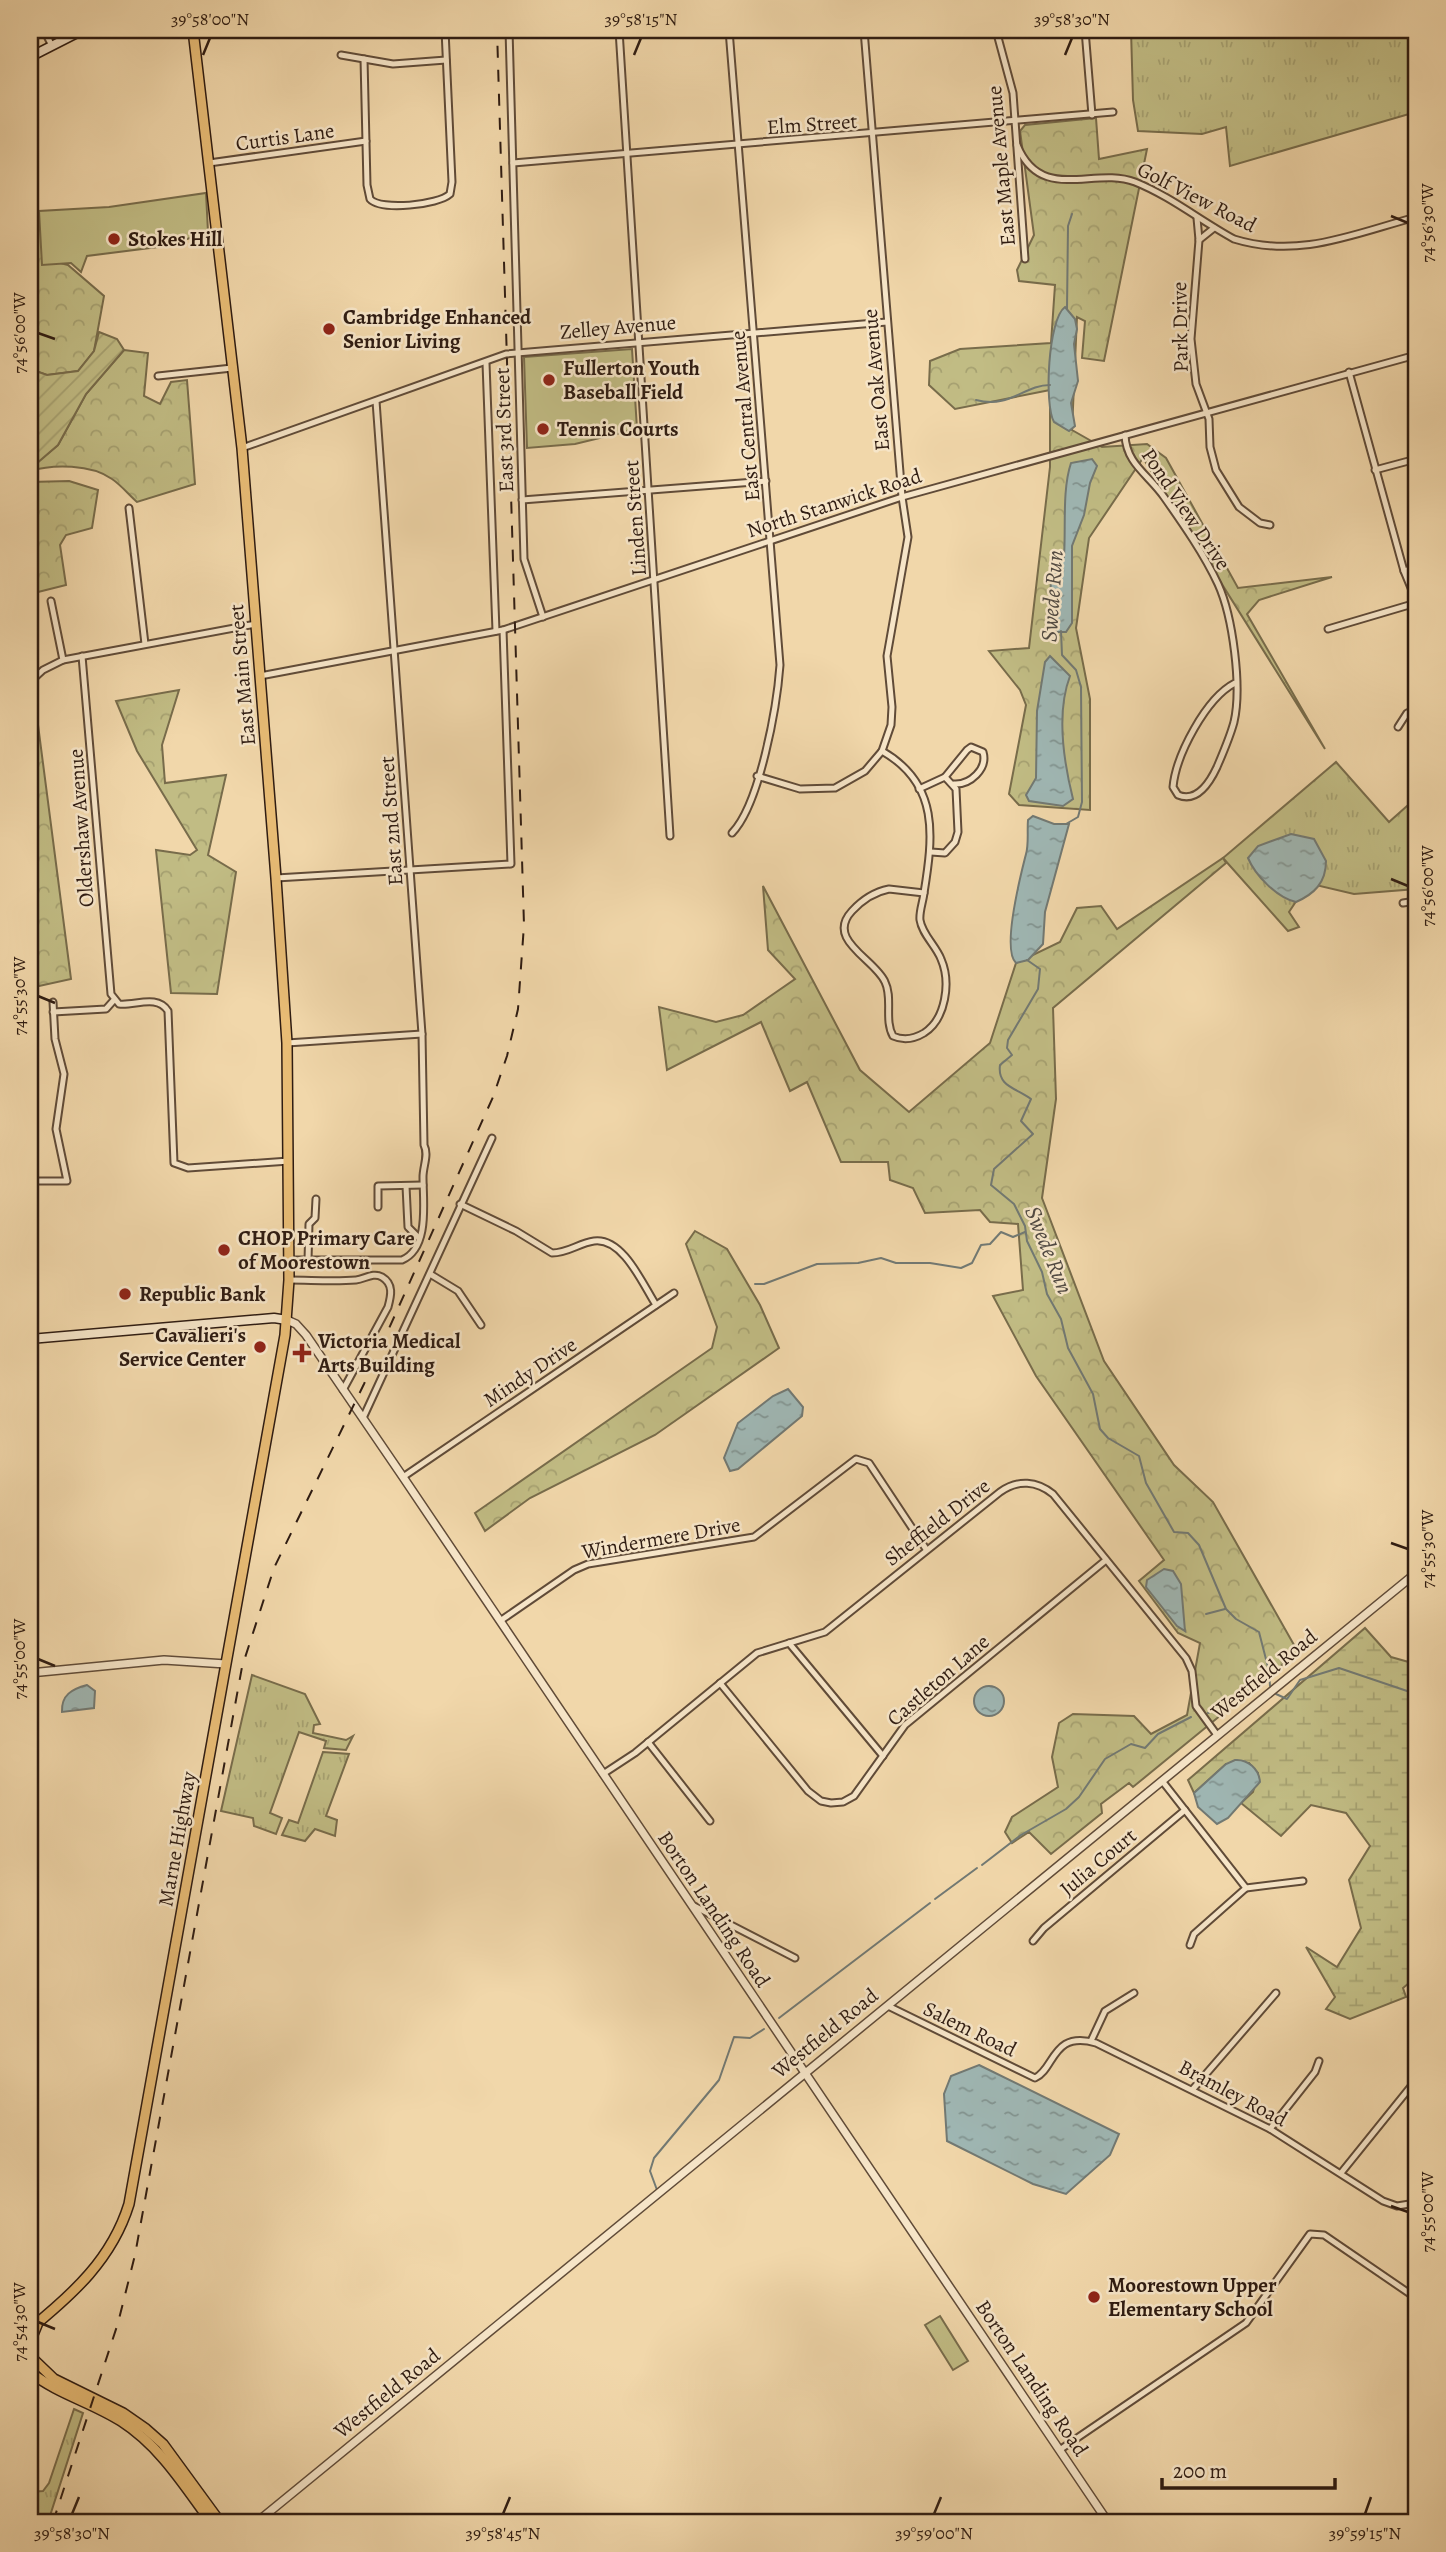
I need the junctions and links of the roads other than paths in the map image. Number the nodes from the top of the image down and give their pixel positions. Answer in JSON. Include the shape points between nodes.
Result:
{"nodes":[{"id":1,"x":44,"y":30,"type":"edge"},
{"id":2,"x":83,"y":30,"type":"edge"},
{"id":3,"x":193,"y":30,"type":"edge"},
{"id":4,"x":445,"y":30,"type":"edge"},
{"id":5,"x":509,"y":30,"type":"edge"},
{"id":6,"x":619,"y":30,"type":"edge"},
{"id":7,"x":729,"y":30,"type":"edge"},
{"id":8,"x":864,"y":30,"type":"edge"},
{"id":9,"x":996,"y":30,"type":"edge"},
{"id":10,"x":1085,"y":30,"type":"edge"},
{"id":11,"x":52,"y":46,"type":"junction"},
{"id":12,"x":341,"y":55,"type":"dead end"},
{"id":13,"x":30,"y":57,"type":"edge"},
{"id":14,"x":364,"y":59,"type":"junction"},
{"id":15,"x":446,"y":60,"type":"junction"},
{"id":16,"x":1113,"y":112,"type":"dead end"},
{"id":17,"x":1092,"y":115,"type":"junction"},
{"id":18,"x":1016,"y":122,"type":"junction"},
{"id":19,"x":872,"y":135,"type":"junction"},
{"id":20,"x":366,"y":141,"type":"junction"},
{"id":21,"x":739,"y":145,"type":"junction"},
{"id":22,"x":1017,"y":145,"type":"junction"},
{"id":23,"x":629,"y":154,"type":"junction"},
{"id":24,"x":209,"y":163,"type":"junction"},
{"id":25,"x":513,"y":163,"type":"junction"},
{"id":26,"x":1416,"y":217,"type":"edge"},
{"id":27,"x":1197,"y":218,"type":"junction"},
{"id":28,"x":1214,"y":228,"type":"junction"},
{"id":29,"x":1199,"y":240,"type":"junction"},
{"id":30,"x":1025,"y":259,"type":"dead end"},
{"id":31,"x":887,"y":322,"type":"junction"},
{"id":32,"x":754,"y":332,"type":"junction"},
{"id":33,"x":640,"y":341,"type":"junction"},
{"id":34,"x":518,"y":352,"type":"junction"},
{"id":35,"x":1416,"y":355,"type":"edge"},
{"id":36,"x":486,"y":363,"type":"junction"},
{"id":37,"x":232,"y":369,"type":"junction"},
{"id":38,"x":1349,"y":372,"type":"junction"},
{"id":39,"x":158,"y":376,"type":"dead end"},
{"id":40,"x":376,"y":401,"type":"junction"},
{"id":41,"x":1207,"y":412,"type":"junction"},
{"id":42,"x":1125,"y":435,"type":"junction"},
{"id":43,"x":242,"y":448,"type":"junction"},
{"id":44,"x":1416,"y":459,"type":"edge"},
{"id":45,"x":1376,"y":470,"type":"junction"},
{"id":46,"x":766,"y":481,"type":"junction"},
{"id":47,"x":649,"y":491,"type":"junction"},
{"id":48,"x":902,"y":497,"type":"junction"},
{"id":49,"x":522,"y":500,"type":"junction"},
{"id":50,"x":129,"y":508,"type":"dead end"},
{"id":51,"x":1270,"y":525,"type":"dead end"},
{"id":52,"x":770,"y":539,"type":"junction"},
{"id":53,"x":1416,"y":567,"type":"edge"},
{"id":54,"x":1404,"y":571,"type":"junction"},
{"id":55,"x":655,"y":580,"type":"junction"},
{"id":56,"x":51,"y":601,"type":"dead end"},
{"id":57,"x":1416,"y":601,"type":"edge"},
{"id":58,"x":543,"y":617,"type":"junction"},
{"id":59,"x":256,"y":624,"type":"junction"},
{"id":60,"x":1328,"y":629,"type":"dead end"},
{"id":61,"x":503,"y":630,"type":"junction"},
{"id":62,"x":496,"y":631,"type":"junction"},
{"id":63,"x":145,"y":644,"type":"junction"},
{"id":64,"x":394,"y":651,"type":"junction"},
{"id":65,"x":82,"y":656,"type":"junction"},
{"id":66,"x":63,"y":660,"type":"junction"},
{"id":67,"x":260,"y":676,"type":"junction"},
{"id":68,"x":30,"y":682,"type":"edge"},
{"id":69,"x":1235,"y":683,"type":"junction"},
{"id":70,"x":1416,"y":709,"type":"edge"},
{"id":71,"x":1398,"y":727,"type":"dead end"},
{"id":72,"x":882,"y":751,"type":"junction"},
{"id":73,"x":757,"y":776,"type":"junction"},
{"id":74,"x":945,"y":777,"type":"junction"},
{"id":75,"x":954,"y":784,"type":"junction"},
{"id":76,"x":919,"y":789,"type":"junction"},
{"id":77,"x":732,"y":833,"type":"dead end"},
{"id":78,"x":670,"y":836,"type":"dead end"},
{"id":79,"x":931,"y":852,"type":"junction"},
{"id":80,"x":411,"y":870,"type":"junction"},
{"id":81,"x":276,"y":878,"type":"junction"},
{"id":82,"x":924,"y":894,"type":"junction"},
{"id":83,"x":1416,"y":901,"type":"edge"},
{"id":84,"x":1403,"y":903,"type":"dead end"},
{"id":85,"x":113,"y":999,"type":"junction"},
{"id":86,"x":52,"y":1002,"type":"dead end"},
{"id":87,"x":53,"y":1012,"type":"junction"},
{"id":88,"x":422,"y":1034,"type":"junction"},
{"id":89,"x":287,"y":1042,"type":"junction"},
{"id":90,"x":492,"y":1138,"type":"dead end"},
{"id":91,"x":289,"y":1161,"type":"junction"},
{"id":92,"x":30,"y":1181,"type":"edge"},
{"id":93,"x":423,"y":1185,"type":"junction"},
{"id":94,"x":407,"y":1186,"type":"junction"},
{"id":95,"x":316,"y":1199,"type":"dead end"},
{"id":96,"x":460,"y":1205,"type":"junction"},
{"id":97,"x":378,"y":1207,"type":"dead end"},
{"id":98,"x":419,"y":1238,"type":"junction"},
{"id":99,"x":289,"y":1260,"type":"junction"},
{"id":100,"x":308,"y":1260,"type":"junction"},
{"id":101,"x":430,"y":1274,"type":"junction"},
{"id":102,"x":289,"y":1280,"type":"junction"},
{"id":103,"x":674,"y":1293,"type":"dead end"},
{"id":104,"x":656,"y":1305,"type":"junction"},
{"id":105,"x":287,"y":1320,"type":"junction"},
{"id":106,"x":481,"y":1325,"type":"dead end"},
{"id":107,"x":30,"y":1339,"type":"edge"},
{"id":108,"x":343,"y":1390,"type":"junction"},
{"id":109,"x":363,"y":1418,"type":"junction"},
{"id":110,"x":403,"y":1477,"type":"junction"},
{"id":111,"x":926,"y":1549,"type":"junction"},
{"id":112,"x":1107,"y":1560,"type":"junction"},
{"id":113,"x":1416,"y":1573,"type":"edge"},
{"id":114,"x":500,"y":1622,"type":"junction"},
{"id":115,"x":789,"y":1643,"type":"junction"},
{"id":116,"x":226,"y":1664,"type":"junction"},
{"id":117,"x":30,"y":1672,"type":"edge"},
{"id":118,"x":720,"y":1683,"type":"junction"},
{"id":119,"x":1217,"y":1735,"type":"junction"},
{"id":120,"x":648,"y":1742,"type":"junction"},
{"id":121,"x":883,"y":1756,"type":"junction"},
{"id":122,"x":603,"y":1774,"type":"junction"},
{"id":123,"x":1163,"y":1782,"type":"junction"},
{"id":124,"x":1185,"y":1810,"type":"junction"},
{"id":125,"x":710,"y":1821,"type":"dead end"},
{"id":126,"x":1303,"y":1881,"type":"dead end"},
{"id":127,"x":1247,"y":1888,"type":"junction"},
{"id":128,"x":691,"y":1904,"type":"junction"},
{"id":129,"x":1033,"y":1941,"type":"dead end"},
{"id":130,"x":1190,"y":1945,"type":"dead end"},
{"id":131,"x":796,"y":1958,"type":"dead end"},
{"id":132,"x":1134,"y":1993,"type":"dead end"},
{"id":133,"x":1276,"y":1993,"type":"dead end"},
{"id":134,"x":888,"y":2006,"type":"junction"},
{"id":135,"x":1091,"y":2041,"type":"junction"},
{"id":136,"x":1319,"y":2061,"type":"dead end"},
{"id":137,"x":803,"y":2074,"type":"junction"},
{"id":138,"x":1416,"y":2074,"type":"edge"},
{"id":139,"x":1194,"y":2089,"type":"junction"},
{"id":140,"x":1270,"y":2129,"type":"junction"},
{"id":141,"x":1341,"y":2173,"type":"junction"},
{"id":142,"x":1414,"y":2204,"type":"edge"},
{"id":143,"x":1416,"y":2216,"type":"edge"},
{"id":144,"x":1416,"y":2298,"type":"edge"},
{"id":145,"x":34,"y":2326,"type":"edge"},
{"id":146,"x":30,"y":2342,"type":"edge"},
{"id":147,"x":32,"y":2359,"type":"edge"},
{"id":148,"x":30,"y":2372,"type":"edge"},
{"id":149,"x":1061,"y":2449,"type":"junction"},
{"id":150,"x":209,"y":2521,"type":"edge"},
{"id":151,"x":220,"y":2522,"type":"edge"},
{"id":152,"x":257,"y":2522,"type":"edge"},
{"id":153,"x":1108,"y":2522,"type":"edge"}],
"edges":[{"from":1,"to":11,"type":"street"},
{"from":2,"to":11,"type":"main road"},
{"from":3,"to":24,"type":"main road","name":"East Main Street"},
{"from":4,"to":15,"type":"street"},
{"from":5,"to":25,"type":"street","name":"East 3rd Street"},
{"from":6,"to":23,"type":"street","name":"Linden Street"},
{"from":7,"to":21,"type":"street","name":"East Central Avenue"},
{"from":8,"to":19,"type":"street","name":"East Oak Avenue"},
{"from":9,"to":18,"type":"street","name":"East Maple Avenue"},
{"from":10,"to":17,"type":"street"},
{"from":11,"to":13,"type":"main road"},
{"from":12,"to":14,"type":"street"},
{"from":14,"to":15,"type":"street","via":[[406,64]]},
{"from":14,"to":20,"type":"street"},
{"from":15,"to":20,"type":"street","via":[[450,194],[434,202],[375,205],[368,191]]},
{"from":16,"to":17,"type":"street","name":"Elm Street"},
{"from":17,"to":18,"type":"street","name":"Elm Street"},
{"from":18,"to":19,"type":"street","name":"Elm Street"},
{"from":18,"to":22,"type":"street","name":"East Maple Avenue"},
{"from":19,"to":21,"type":"street","name":"Elm Street"},
{"from":19,"to":31,"type":"street","name":"East Oak Avenue"},
{"from":20,"to":24,"type":"street","name":"Curtis Lane"},
{"from":21,"to":23,"type":"street","name":"Elm Street"},
{"from":21,"to":32,"type":"street","name":"East Central Avenue"},
{"from":22,"to":27,"type":"street","name":"Golf View Road","via":[[1021,158],[1043,174],[1071,182],[1120,177],[1139,183]]},
{"from":22,"to":30,"type":"street","name":"East Maple Avenue"},
{"from":23,"to":25,"type":"street","name":"Elm Street"},
{"from":23,"to":33,"type":"street","name":"Linden Street"},
{"from":24,"to":37,"type":"main road","name":"East Main Street"},
{"from":25,"to":34,"type":"street","name":"East 3rd Street"},
{"from":26,"to":28,"type":"street","name":"Golf View Road","via":[[1305,247],[1281,249],[1234,239]]},
{"from":27,"to":28,"type":"street","name":"Golf View Road"},
{"from":27,"to":29,"type":"street","name":"Park Drive"},
{"from":28,"to":29,"type":"street"},
{"from":29,"to":41,"type":"street","name":"Park Drive","via":[[1191,339],[1196,384]]},
{"from":31,"to":32,"type":"street","name":"Zelley Avenue"},
{"from":31,"to":48,"type":"street","name":"East Oak Avenue"},
{"from":32,"to":33,"type":"street","name":"Zelley Avenue"},
{"from":32,"to":46,"type":"street","name":"East Central Avenue"},
{"from":33,"to":34,"type":"street","name":"Zelley Avenue"},
{"from":33,"to":47,"type":"street","name":"Linden Street"},
{"from":34,"to":36,"type":"street","name":"Zelley Avenue"},
{"from":34,"to":49,"type":"street","name":"East 3rd Street"},
{"from":35,"to":38,"type":"street","name":"North Stanwick Road"},
{"from":36,"to":40,"type":"street","name":"Zelley Avenue"},
{"from":36,"to":62,"type":"street","name":"East 3rd Street"},
{"from":37,"to":39,"type":"street"},
{"from":37,"to":43,"type":"main road","name":"East Main Street"},
{"from":38,"to":41,"type":"street","name":"North Stanwick Road"},
{"from":38,"to":45,"type":"street"},
{"from":40,"to":43,"type":"street","name":"Zelley Avenue"},
{"from":40,"to":64,"type":"street","name":"East 2nd Street"},
{"from":41,"to":42,"type":"street","name":"North Stanwick Road"},
{"from":41,"to":51,"type":"street","name":"Park Drive","via":[[1216,470],[1246,515]]},
{"from":42,"to":48,"type":"street","name":"North Stanwick Road"},
{"from":42,"to":69,"type":"street","name":"Pond View Drive","via":[[1135,466],[1163,495],[1218,584],[1230,626]]},
{"from":43,"to":59,"type":"main road","name":"East Main Street"},
{"from":44,"to":45,"type":"street"},
{"from":45,"to":54,"type":"street"},
{"from":46,"to":47,"type":"street"},
{"from":46,"to":52,"type":"street","name":"East Central Avenue"},
{"from":47,"to":49,"type":"street"},
{"from":47,"to":55,"type":"street","name":"Linden Street"},
{"from":48,"to":52,"type":"street","name":"North Stanwick Road"},
{"from":48,"to":72,"type":"street","name":"East Oak Avenue","via":[[908,537],[887,656],[892,707]]},
{"from":49,"to":58,"type":"street","name":"East 3rd Street","via":[[524,559]]},
{"from":50,"to":63,"type":"street"},
{"from":52,"to":55,"type":"street","name":"North Stanwick Road"},
{"from":52,"to":73,"type":"street","name":"East Central Avenue","via":[[780,666],[773,726]]},
{"from":53,"to":54,"type":"street"},
{"from":54,"to":57,"type":"street"},
{"from":55,"to":58,"type":"street","name":"North Stanwick Road"},
{"from":55,"to":78,"type":"street","name":"Linden Street"},
{"from":56,"to":66,"type":"street"},
{"from":57,"to":60,"type":"street"},
{"from":58,"to":61,"type":"street","name":"North Stanwick Road"},
{"from":59,"to":63,"type":"street"},
{"from":59,"to":67,"type":"main road","name":"East Main Street"},
{"from":61,"to":62,"type":"street","name":"North Stanwick Road"},
{"from":61,"to":80,"type":"street","via":[[511,864]]},
{"from":62,"to":64,"type":"street","name":"North Stanwick Road"},
{"from":63,"to":65,"type":"street"},
{"from":64,"to":67,"type":"street","name":"North Stanwick Road"},
{"from":64,"to":80,"type":"street","name":"East 2nd Street"},
{"from":65,"to":66,"type":"street"},
{"from":65,"to":85,"type":"street","name":"Oldershaw Avenue"},
{"from":66,"to":68,"type":"street"},
{"from":67,"to":81,"type":"main road","name":"East Main Street"},
{"from":69,"to":69,"type":"street","name":"Pond View Drive","via":[[1220,696],[1182,750],[1173,787],[1178,795],[1192,796],[1207,786],[1216,769],[1234,723]]},
{"from":70,"to":71,"type":"street"},
{"from":72,"to":73,"type":"street","name":"East Oak Avenue","via":[[865,771],[835,788],[800,789]]},
{"from":72,"to":76,"type":"street","via":[[899,761]]},
{"from":73,"to":77,"type":"street","name":"East Central Avenue"},
{"from":74,"to":75,"type":"street"},
{"from":74,"to":75,"type":"street","via":[[971,747],[983,752],[984,762],[972,779]]},
{"from":74,"to":76,"type":"street"},
{"from":75,"to":79,"type":"street","via":[[957,837],[945,853]]},
{"from":76,"to":79,"type":"street","via":[[931,819]]},
{"from":79,"to":82,"type":"street"},
{"from":80,"to":81,"type":"street"},
{"from":80,"to":88,"type":"street","name":"East 2nd Street"},
{"from":81,"to":89,"type":"main road","name":"East Main Street"},
{"from":82,"to":82,"type":"street","via":[[920,921],[943,964],[944,1001],[930,1028],[900,1039],[890,1030],[885,981],[849,944],[845,923],[854,908],[878,891],[898,888]]},
{"from":83,"to":84,"type":"street"},
{"from":85,"to":87,"type":"street","via":[[103,1010]]},
{"from":85,"to":91,"type":"street","via":[[124,1005],[154,1002],[166,1007],[174,1163],[188,1168]]},
{"from":86,"to":87,"type":"street"},
{"from":87,"to":92,"type":"street","via":[[64,1074],[57,1133],[67,1181]]},
{"from":88,"to":89,"type":"street"},
{"from":88,"to":93,"type":"street","name":"East 2nd Street","via":[[427,1152]]},
{"from":89,"to":91,"type":"main road","name":"East Main Street"},
{"from":90,"to":96,"type":"street"},
{"from":91,"to":99,"type":"main road","name":"East Main Street"},
{"from":93,"to":94,"type":"street"},
{"from":93,"to":98,"type":"street","name":"East 2nd Street"},
{"from":94,"to":97,"type":"street","via":[[378,1186]]},
{"from":94,"to":98,"type":"street","via":[[408,1227]]},
{"from":95,"to":100,"type":"street","via":[[315,1218],[309,1224]]},
{"from":96,"to":101,"type":"street"},
{"from":96,"to":104,"type":"street","via":[[552,1253],[590,1241],[609,1242]]},
{"from":98,"to":100,"type":"street","via":[[402,1260]]},
{"from":99,"to":100,"type":"street"},
{"from":99,"to":102,"type":"main road","name":"East Main Street"},
{"from":101,"to":106,"type":"street","via":[[458,1291]]},
{"from":101,"to":109,"type":"street"},
{"from":102,"to":105,"type":"main road","name":"East Main Street"},
{"from":102,"to":108,"type":"street","via":[[358,1280],[374,1275],[389,1285],[388,1307]]},
{"from":103,"to":104,"type":"street","name":"Mindy Drive"},
{"from":104,"to":110,"type":"street","name":"Mindy Drive"},
{"from":105,"to":107,"type":"main road"},
{"from":105,"to":108,"type":"street","name":"Borton Landing Road","via":[[306,1335]]},
{"from":105,"to":116,"type":"main road","name":"Marne Highway"},
{"from":108,"to":109,"type":"street","name":"Borton Landing Road"},
{"from":109,"to":110,"type":"street","name":"Borton Landing Road"},
{"from":110,"to":114,"type":"street","name":"Borton Landing Road"},
{"from":111,"to":112,"type":"street","name":"Sheffield Drive","via":[[1005,1488],[1029,1483],[1053,1494]]},
{"from":111,"to":114,"type":"street","name":"Windermere Drive","via":[[873,1470],[860,1459],[851,1461],[754,1537],[581,1567]]},
{"from":111,"to":115,"type":"street","name":"Sheffield Drive","via":[[825,1632]]},
{"from":112,"to":119,"type":"street","name":"Sheffield Drive","via":[[1188,1660],[1196,1706]]},
{"from":112,"to":121,"type":"street","name":"Castleton Lane","via":[[905,1725]]},
{"from":113,"to":119,"type":"street","name":"Westfield Road"},
{"from":114,"to":122,"type":"street","name":"Borton Landing Road"},
{"from":115,"to":118,"type":"street","name":"Sheffield Drive","via":[[760,1651]]},
{"from":115,"to":121,"type":"street"},
{"from":116,"to":117,"type":"street","via":[[158,1660]]},
{"from":116,"to":145,"type":"main road","name":"Marne Highway","via":[[129,2204],[116,2239],[99,2265]]},
{"from":118,"to":120,"type":"street","name":"Sheffield Drive"},
{"from":118,"to":121,"type":"street","name":"Castleton Lane","via":[[821,1801],[850,1798]]},
{"from":119,"to":123,"type":"street","name":"Westfield Road"},
{"from":120,"to":122,"type":"street","name":"Sheffield Drive"},
{"from":120,"to":125,"type":"street"},
{"from":122,"to":128,"type":"street","name":"Borton Landing Road"},
{"from":123,"to":124,"type":"street"},
{"from":123,"to":134,"type":"street","name":"Westfield Road"},
{"from":124,"to":127,"type":"street"},
{"from":124,"to":129,"type":"street","name":"Julia Court"},
{"from":126,"to":127,"type":"street"},
{"from":127,"to":130,"type":"street","via":[[1194,1934]]},
{"from":128,"to":131,"type":"street"},
{"from":128,"to":137,"type":"street","name":"Borton Landing Road"},
{"from":132,"to":135,"type":"street","via":[[1105,2011]]},
{"from":133,"to":139,"type":"street"},
{"from":134,"to":135,"type":"street","name":"Salem Road","via":[[1032,2077],[1039,2076],[1060,2048]]},
{"from":134,"to":137,"type":"street","name":"Westfield Road"},
{"from":135,"to":139,"type":"street","name":"Bramley Road"},
{"from":136,"to":140,"type":"street"},
{"from":137,"to":149,"type":"street","name":"Borton Landing Road"},
{"from":137,"to":152,"type":"street","name":"Westfield Road"},
{"from":138,"to":141,"type":"street"},
{"from":139,"to":140,"type":"street","name":"Bramley Road"},
{"from":140,"to":141,"type":"street","name":"Bramley Road"},
{"from":141,"to":142,"type":"street","name":"Bramley Road","via":[[1397,2206]]},
{"from":142,"to":143,"type":"street"},
{"from":144,"to":149,"type":"street","via":[[1315,2233],[1307,2236],[1246,2323]]},
{"from":145,"to":146,"type":"main road"},
{"from":146,"to":147,"type":"main road"},
{"from":147,"to":151,"type":"main road","via":[[54,2379],[146,2428]]},
{"from":148,"to":150,"type":"main road","via":[[48,2386],[121,2421],[160,2453]]},
{"from":149,"to":153,"type":"street","name":"Borton Landing Road"}]}
